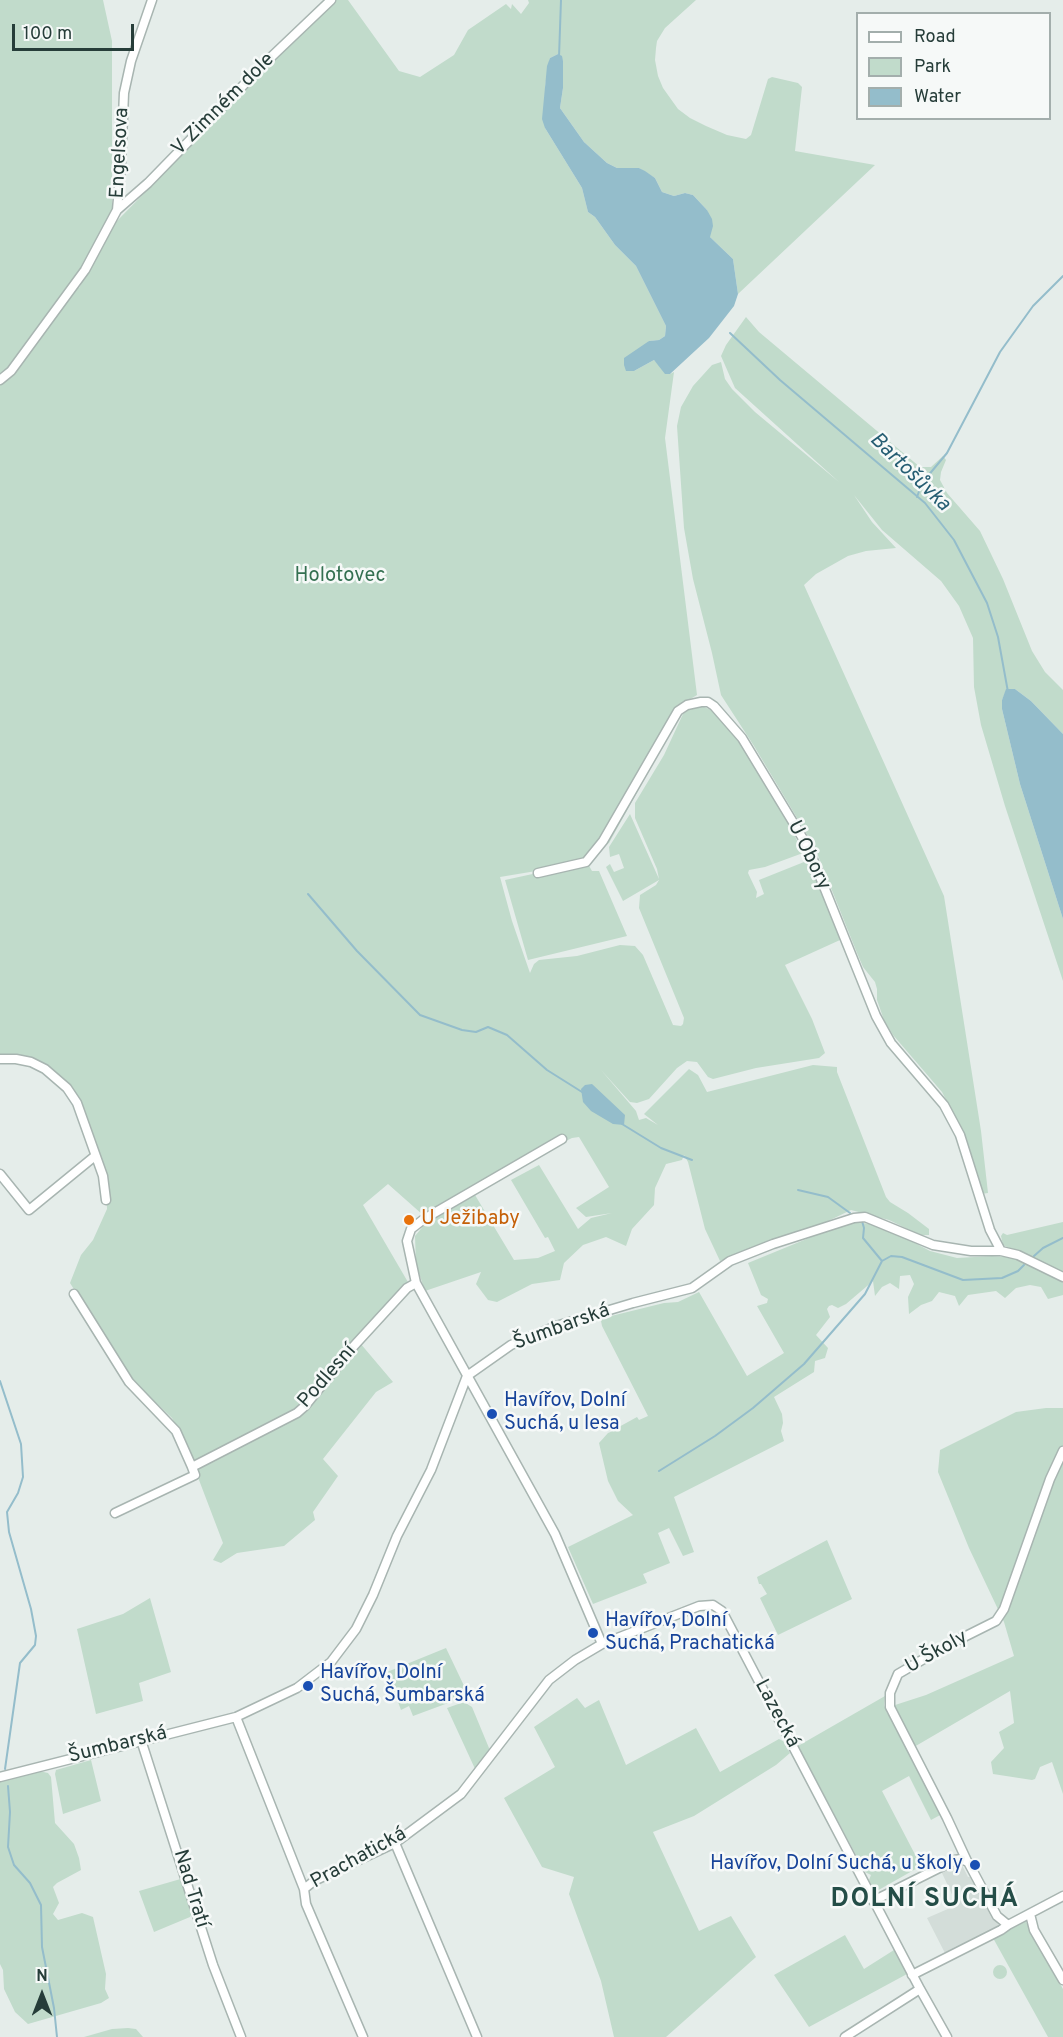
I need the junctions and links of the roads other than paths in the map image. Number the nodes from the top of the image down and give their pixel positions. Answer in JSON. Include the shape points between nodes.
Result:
{"nodes":[{"id":1,"x":152,"y":0,"type":"edge"},
{"id":2,"x":331,"y":0,"type":"edge"},
{"id":3,"x":117,"y":210,"type":"junction"},
{"id":4,"x":0,"y":380,"type":"edge"},
{"id":5,"x":538,"y":873,"type":"dead end"},
{"id":6,"x":0,"y":1059,"type":"edge"},
{"id":7,"x":562,"y":1139,"type":"dead end"},
{"id":8,"x":95,"y":1156,"type":"junction"},
{"id":9,"x":0,"y":1174,"type":"edge"},
{"id":10,"x":106,"y":1200,"type":"dead end"},
{"id":11,"x":1001,"y":1251,"type":"junction"},
{"id":12,"x":1063,"y":1277,"type":"edge"},
{"id":13,"x":416,"y":1283,"type":"junction"},
{"id":14,"x":74,"y":1294,"type":"dead end"},
{"id":15,"x":467,"y":1376,"type":"junction"},
{"id":16,"x":1063,"y":1451,"type":"edge"},
{"id":17,"x":192,"y":1467,"type":"junction"},
{"id":18,"x":115,"y":1513,"type":"dead end"},
{"id":19,"x":602,"y":1644,"type":"junction"},
{"id":20,"x":236,"y":1717,"type":"junction"},
{"id":21,"x":141,"y":1740,"type":"junction"},
{"id":22,"x":0,"y":1777,"type":"edge"},
{"id":23,"x":395,"y":1843,"type":"junction"},
{"id":24,"x":967,"y":1861,"type":"junction"},
{"id":25,"x":304,"y":1889,"type":"junction"},
{"id":26,"x":1063,"y":1896,"type":"edge"},
{"id":27,"x":873,"y":1901,"type":"junction"},
{"id":28,"x":1030,"y":1914,"type":"junction"},
{"id":29,"x":1008,"y":1925,"type":"junction"},
{"id":30,"x":912,"y":1975,"type":"junction"},
{"id":31,"x":1063,"y":1980,"type":"edge"},
{"id":32,"x":920,"y":1989,"type":"junction"},
{"id":33,"x":241,"y":2037,"type":"edge"},
{"id":34,"x":363,"y":2037,"type":"edge"},
{"id":35,"x":477,"y":2037,"type":"edge"},
{"id":36,"x":845,"y":2037,"type":"edge"},
{"id":37,"x":947,"y":2037,"type":"edge"}],
"edges":[{"from":1,"to":3,"type":"street","name":"Engelsova","via":[[124,93]]},
{"from":2,"to":3,"type":"street","name":"V Zimném dole"},
{"from":3,"to":4,"type":"street","name":"Engelsova","via":[[85,270],[11,371]]},
{"from":5,"to":11,"type":"street","name":"U Obory","via":[[586,862],[603,841],[678,711],[701,702],[714,706],[742,738],[808,847],[876,1016],[891,1042],[944,1105],[960,1135],[990,1230]]},
{"from":6,"to":8,"type":"street","via":[[30,1062],[67,1088],[77,1103]]},
{"from":7,"to":13,"type":"street","via":[[411,1228],[406,1241]]},
{"from":8,"to":9,"type":"street","via":[[29,1210]]},
{"from":8,"to":10,"type":"street"},
{"from":11,"to":12,"type":"street","name":"Šumbarská"},
{"from":11,"to":15,"type":"street","name":"Šumbarská","via":[[933,1245],[865,1217],[854,1218],[730,1261],[692,1288],[547,1330],[511,1345]]},
{"from":13,"to":15,"type":"street"},
{"from":13,"to":17,"type":"street","name":"Podlesní","via":[[352,1348],[297,1413]]},
{"from":14,"to":17,"type":"street","via":[[129,1382],[176,1431]]},
{"from":15,"to":19,"type":"street","via":[[555,1534]]},
{"from":15,"to":20,"type":"street","name":"Šumbarská","via":[[430,1470],[356,1629],[331,1662],[297,1688]]},
{"from":16,"to":24,"type":"street","name":"U Školy","via":[[1004,1609],[996,1621],[898,1674],[890,1693],[890,1707]]},
{"from":17,"to":18,"type":"street","name":"Podlesní","via":[[195,1474]]},
{"from":19,"to":23,"type":"street","name":"Prachatická","via":[[549,1680],[461,1794]]},
{"from":19,"to":27,"type":"street","name":"Lazecká","via":[[699,1606],[713,1605],[722,1611]]},
{"from":20,"to":21,"type":"street","name":"Šumbarská"},
{"from":20,"to":25,"type":"street"},
{"from":21,"to":22,"type":"street","name":"Šumbarská"},
{"from":21,"to":33,"type":"street","name":"Nad Tratí","via":[[213,1965]]},
{"from":23,"to":25,"type":"street","name":"Prachatická"},
{"from":23,"to":35,"type":"street"},
{"from":24,"to":27,"type":"street","via":[[955,1860]]},
{"from":24,"to":29,"type":"street","name":"U Školy","via":[[997,1916]]},
{"from":25,"to":34,"type":"street","name":"Prachatická","via":[[306,1904]]},
{"from":26,"to":28,"type":"street"},
{"from":27,"to":30,"type":"street","name":"Lazecká"},
{"from":28,"to":29,"type":"street"},
{"from":28,"to":31,"type":"street","via":[[1034,1930]]},
{"from":29,"to":30,"type":"street"},
{"from":30,"to":32,"type":"street","name":"Lazecká"},
{"from":32,"to":36,"type":"street"},
{"from":32,"to":37,"type":"street","name":"Lazecká"}]}
